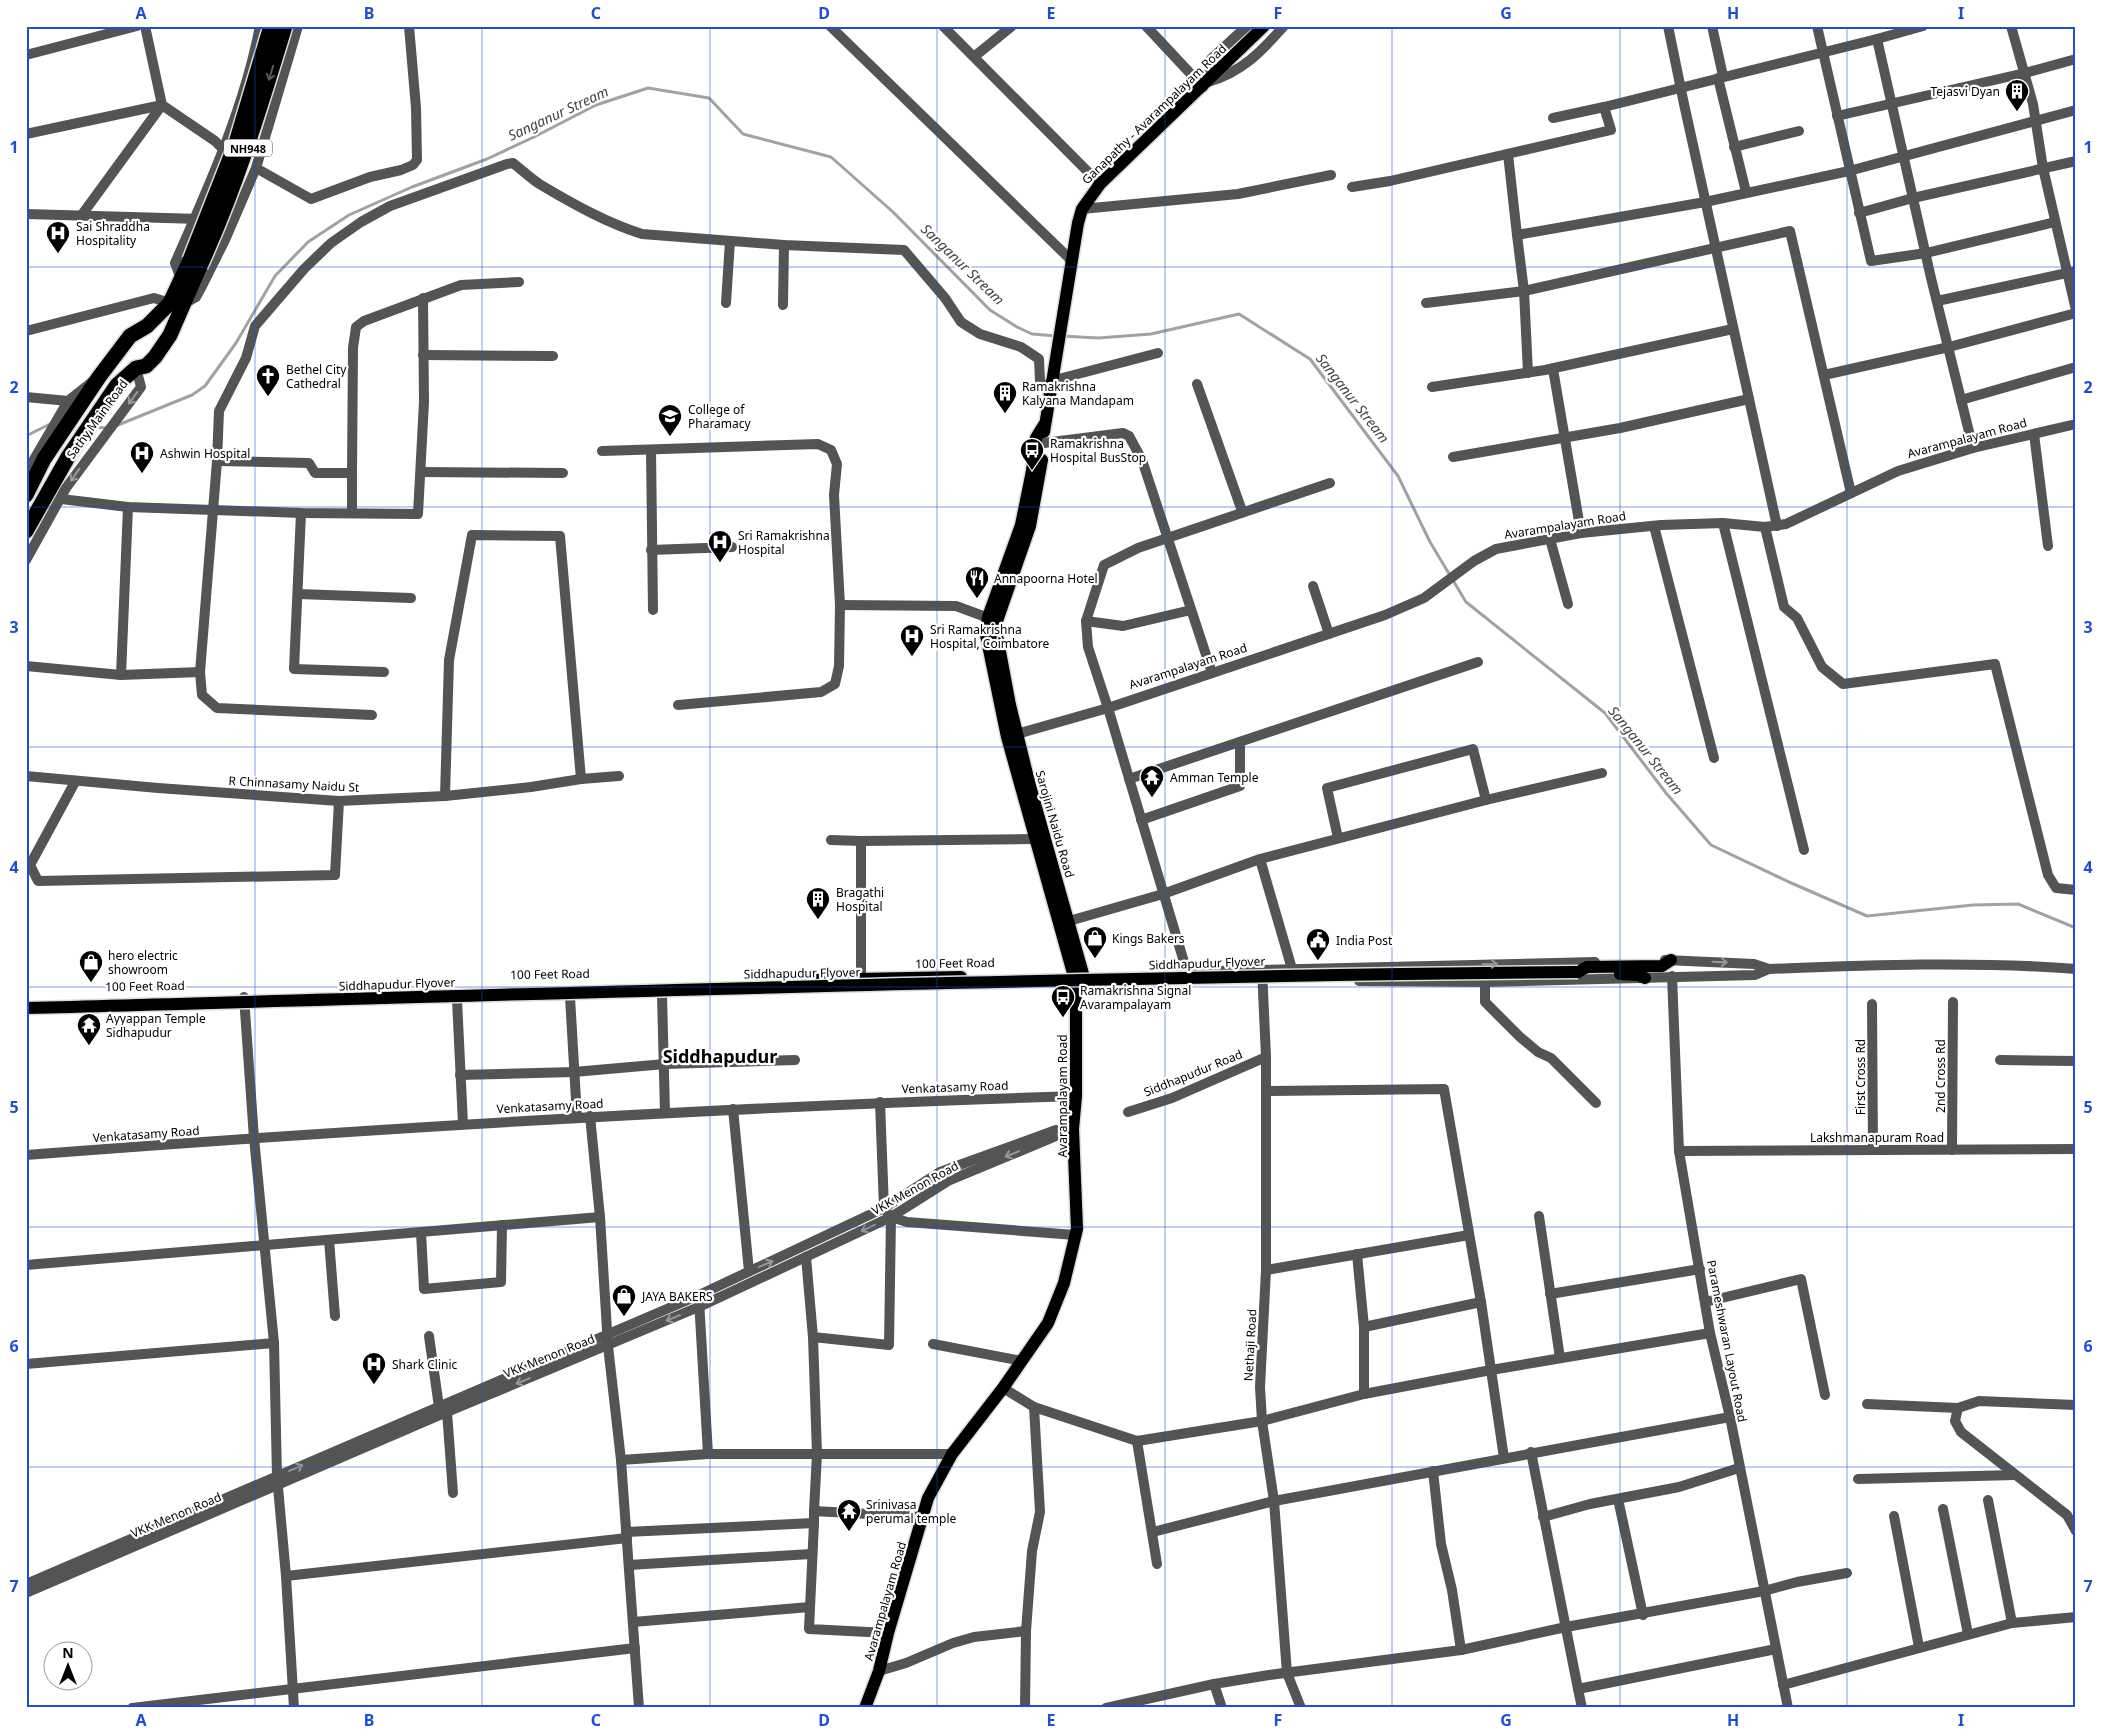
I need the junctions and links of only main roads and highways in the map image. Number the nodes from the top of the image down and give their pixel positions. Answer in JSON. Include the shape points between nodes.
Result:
{"nodes":[{"id":1,"x":271,"y":26,"type":"edge"},
{"id":2,"x":285,"y":26,"type":"edge"},
{"id":3,"x":1264,"y":26,"type":"edge"},
{"id":4,"x":195,"y":263,"type":"junction"},
{"id":5,"x":177,"y":303,"type":"junction"},
{"id":6,"x":140,"y":330,"type":"junction"},
{"id":7,"x":161,"y":348,"type":"junction"},
{"id":8,"x":121,"y":350,"type":"junction"},
{"id":9,"x":141,"y":367,"type":"junction"},
{"id":10,"x":1044,"y":425,"type":"junction"},
{"id":11,"x":26,"y":495,"type":"edge"},
{"id":12,"x":26,"y":531,"type":"edge"},
{"id":13,"x":992,"y":619,"type":"junction"},
{"id":14,"x":1012,"y":736,"type":"junction"},
{"id":15,"x":1671,"y":960,"type":"road end"},
{"id":16,"x":1617,"y":970,"type":"junction"},
{"id":17,"x":1078,"y":978,"type":"junction"},
{"id":18,"x":1645,"y":978,"type":"road end"},
{"id":19,"x":244,"y":1002,"type":"junction"},
{"id":20,"x":26,"y":1003,"type":"edge"},
{"id":21,"x":26,"y":1008,"type":"edge"},
{"id":22,"x":26,"y":1013,"type":"edge"},
{"id":23,"x":871,"y":1692,"type":"junction"},
{"id":24,"x":865,"y":1708,"type":"edge"},
{"id":25,"x":871,"y":1708,"type":"edge"}],
"edges":[{"from":1,"to":4,"type":"highway","number":"NH948","bridge":true},
{"from":2,"to":4,"type":"highway","number":"NH948","one_way":true,"bridge":true,"via":[[238,174]]},
{"from":3,"to":10,"type":"main road","name":"Ganapathy - Avarampalayam Road","via":[[1100,184],[1082,209]]},
{"from":4,"to":5,"type":"highway","number":"NH948"},
{"from":4,"to":5,"type":"highway","name":"Sathy Main Road","number":"NH948","via":[[181,279]]},
{"from":5,"to":6,"type":"highway","name":"Sathy Main Road","number":"NH948"},
{"from":5,"to":7,"type":"highway","name":"Sathy Main Road","number":"NH948","via":[[170,335]]},
{"from":6,"to":7,"type":"highway","via":[[154,335]]},
{"from":6,"to":8,"type":"highway","name":"Sathy Main Road","number":"NH948","via":[[130,336]]},
{"from":7,"to":9,"type":"highway","name":"Sathy Main Road","number":"NH948"},
{"from":8,"to":9,"type":"highway"},
{"from":8,"to":11,"type":"highway","name":"Sathy Main Road","number":"NH948","via":[[99,378],[69,407]]},
{"from":9,"to":12,"type":"highway","number":"NH948","via":[[117,385],[68,457]]},
{"from":10,"to":13,"type":"main road","via":[[1036,438],[1031,480]]},
{"from":10,"to":13,"type":"main road","via":[[1040,477],[1030,526]]},
{"from":13,"to":14,"type":"main road"},
{"from":14,"to":17,"type":"main road","name":"Avarampalayam Road","via":[[1035,838]]},
{"from":14,"to":17,"type":"main road","name":"Sarojini Naidu Road","via":[[1030,786],[1068,921]]},
{"from":15,"to":16,"type":"main road","name":"Siddhapudur Flyover","via":[[1662,966]]},
{"from":16,"to":18,"type":"main road","name":"Siddhapudur Flyover"},
{"from":16,"to":21,"type":"main road","name":"Siddhapudur Flyover","bridge":true,"via":[[1278,975]]},
{"from":17,"to":19,"type":"main road","name":"100 Feet Road","via":[[662,995]]},
{"from":17,"to":19,"type":"main road","name":"100 Feet Road","via":[[861,978]]},
{"from":17,"to":23,"type":"main road","name":"Avarampalayam Road","via":[[1074,1126],[1077,1228],[1064,1283],[1048,1323],[952,1454],[928,1498]]},
{"from":19,"to":20,"type":"main road","name":"100 Feet Road"},
{"from":19,"to":22,"type":"main road","name":"100 Feet Road"},
{"from":23,"to":24,"type":"main road","name":"Avarampalayam Road"},
{"from":23,"to":25,"type":"main road"}]}
